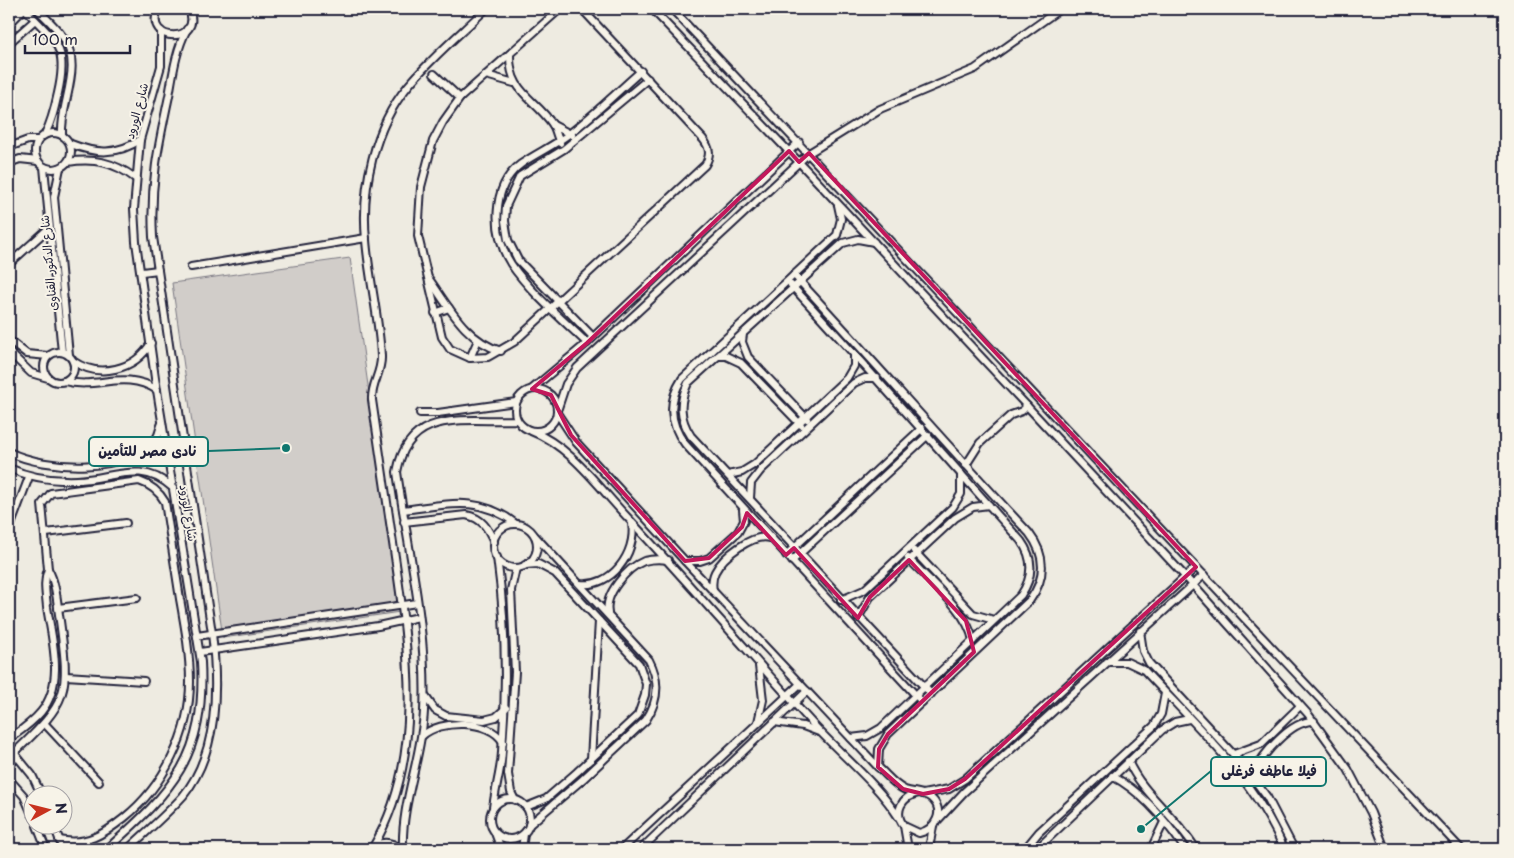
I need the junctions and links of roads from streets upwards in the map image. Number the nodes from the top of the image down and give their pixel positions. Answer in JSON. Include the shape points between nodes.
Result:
{"nodes":[{"id":1,"x":25,"y":9,"type":"edge"},
{"id":2,"x":37,"y":9,"type":"edge"},
{"id":3,"x":151,"y":9,"type":"edge"},
{"id":4,"x":486,"y":9,"type":"edge"},
{"id":5,"x":560,"y":9,"type":"edge"},
{"id":6,"x":582,"y":9,"type":"edge"},
{"id":7,"x":652,"y":9,"type":"edge"},
{"id":8,"x":672,"y":9,"type":"edge"},
{"id":9,"x":1060,"y":9,"type":"edge"},
{"id":10,"x":191,"y":10,"type":"edge"},
{"id":11,"x":157,"y":12,"type":"edge"},
{"id":12,"x":35,"y":20,"type":"junction"},
{"id":13,"x":49,"y":21,"type":"junction"},
{"id":14,"x":9,"y":24,"type":"edge"},
{"id":15,"x":42,"y":27,"type":"junction"},
{"id":16,"x":187,"y":29,"type":"junction"},
{"id":17,"x":161,"y":31,"type":"junction"},
{"id":18,"x":9,"y":43,"type":"edge"},
{"id":19,"x":510,"y":54,"type":"junction"},
{"id":20,"x":641,"y":71,"type":"junction"},
{"id":21,"x":434,"y":74,"type":"dead end"},
{"id":22,"x":486,"y":75,"type":"junction"},
{"id":23,"x":648,"y":79,"type":"junction"},
{"id":24,"x":514,"y":83,"type":"junction"},
{"id":25,"x":460,"y":98,"type":"junction"},
{"id":26,"x":553,"y":126,"type":"junction"},
{"id":27,"x":45,"y":134,"type":"junction"},
{"id":28,"x":62,"y":134,"type":"junction"},
{"id":29,"x":570,"y":134,"type":"junction"},
{"id":30,"x":38,"y":140,"type":"junction"},
{"id":31,"x":140,"y":140,"type":"junction"},
{"id":32,"x":576,"y":140,"type":"junction"},
{"id":33,"x":559,"y":141,"type":"junction"},
{"id":34,"x":799,"y":142,"type":"junction"},
{"id":35,"x":70,"y":144,"type":"junction"},
{"id":36,"x":9,"y":147,"type":"edge"},
{"id":37,"x":564,"y":149,"type":"junction"},
{"id":38,"x":789,"y":151,"type":"junction"},
{"id":39,"x":808,"y":153,"type":"junction"},
{"id":40,"x":38,"y":161,"type":"junction"},
{"id":41,"x":68,"y":162,"type":"junction"},
{"id":42,"x":799,"y":162,"type":"junction"},
{"id":43,"x":9,"y":163,"type":"edge"},
{"id":44,"x":44,"y":167,"type":"junction"},
{"id":45,"x":60,"y":168,"type":"junction"},
{"id":46,"x":135,"y":178,"type":"junction"},
{"id":47,"x":838,"y":203,"type":"junction"},
{"id":48,"x":49,"y":228,"type":"junction"},
{"id":49,"x":366,"y":238,"type":"junction"},
{"id":50,"x":874,"y":242,"type":"junction"},
{"id":51,"x":9,"y":264,"type":"edge"},
{"id":52,"x":191,"y":267,"type":"dead end"},
{"id":53,"x":158,"y":270,"type":"junction"},
{"id":54,"x":142,"y":272,"type":"junction"},
{"id":55,"x":794,"y":275,"type":"junction"},
{"id":56,"x":429,"y":278,"type":"junction"},
{"id":57,"x":787,"y":281,"type":"junction"},
{"id":58,"x":800,"y":281,"type":"junction"},
{"id":59,"x":793,"y":287,"type":"junction"},
{"id":60,"x":558,"y":302,"type":"junction"},
{"id":61,"x":449,"y":308,"type":"junction"},
{"id":62,"x":551,"y":308,"type":"junction"},
{"id":63,"x":435,"y":313,"type":"junction"},
{"id":64,"x":743,"y":334,"type":"junction"},
{"id":65,"x":593,"y":337,"type":"junction"},
{"id":66,"x":9,"y":340,"type":"edge"},
{"id":67,"x":478,"y":340,"type":"junction"},
{"id":68,"x":587,"y":343,"type":"junction"},
{"id":69,"x":151,"y":344,"type":"junction"},
{"id":70,"x":501,"y":351,"type":"junction"},
{"id":71,"x":9,"y":352,"type":"edge"},
{"id":72,"x":62,"y":352,"type":"junction"},
{"id":73,"x":854,"y":353,"type":"junction"},
{"id":74,"x":48,"y":356,"type":"junction"},
{"id":75,"x":718,"y":356,"type":"junction"},
{"id":76,"x":71,"y":358,"type":"junction"},
{"id":77,"x":470,"y":358,"type":"junction"},
{"id":78,"x":48,"y":378,"type":"junction"},
{"id":79,"x":878,"y":378,"type":"junction"},
{"id":80,"x":64,"y":382,"type":"junction"},
{"id":81,"x":532,"y":389,"type":"junction"},
{"id":82,"x":157,"y":390,"type":"junction"},
{"id":83,"x":516,"y":402,"type":"junction"},
{"id":84,"x":1027,"y":406,"type":"junction"},
{"id":85,"x":558,"y":411,"type":"junction"},
{"id":86,"x":420,"y":413,"type":"dead end"},
{"id":87,"x":805,"y":418,"type":"junction"},
{"id":88,"x":517,"y":420,"type":"junction"},
{"id":89,"x":162,"y":422,"type":"junction"},
{"id":90,"x":799,"y":423,"type":"junction"},
{"id":91,"x":927,"y":423,"type":"junction"},
{"id":92,"x":811,"y":424,"type":"junction"},
{"id":93,"x":805,"y":429,"type":"junction"},
{"id":94,"x":920,"y":430,"type":"junction"},
{"id":95,"x":933,"y":430,"type":"junction"},
{"id":96,"x":531,"y":431,"type":"junction"},
{"id":97,"x":926,"y":437,"type":"junction"},
{"id":98,"x":9,"y":452,"type":"edge"},
{"id":99,"x":966,"y":465,"type":"junction"},
{"id":100,"x":9,"y":468,"type":"edge"},
{"id":101,"x":961,"y":474,"type":"junction"},
{"id":102,"x":728,"y":475,"type":"junction"},
{"id":103,"x":29,"y":477,"type":"junction"},
{"id":104,"x":173,"y":488,"type":"junction"},
{"id":105,"x":750,"y":498,"type":"junction"},
{"id":106,"x":1001,"y":503,"type":"junction"},
{"id":107,"x":991,"y":507,"type":"junction"},
{"id":108,"x":743,"y":508,"type":"junction"},
{"id":109,"x":403,"y":510,"type":"junction"},
{"id":110,"x":404,"y":522,"type":"junction"},
{"id":111,"x":126,"y":523,"type":"dead end"},
{"id":112,"x":632,"y":523,"type":"junction"},
{"id":113,"x":516,"y":524,"type":"junction"},
{"id":114,"x":9,"y":530,"type":"edge"},
{"id":115,"x":46,"y":533,"type":"junction"},
{"id":116,"x":535,"y":536,"type":"junction"},
{"id":117,"x":770,"y":538,"type":"junction"},
{"id":118,"x":494,"y":542,"type":"junction"},
{"id":119,"x":910,"y":547,"type":"junction"},
{"id":120,"x":794,"y":548,"type":"junction"},
{"id":121,"x":800,"y":554,"type":"junction"},
{"id":122,"x":903,"y":554,"type":"junction"},
{"id":123,"x":916,"y":554,"type":"junction"},
{"id":124,"x":786,"y":555,"type":"junction"},
{"id":125,"x":497,"y":557,"type":"junction"},
{"id":126,"x":668,"y":560,"type":"junction"},
{"id":127,"x":909,"y":560,"type":"junction"},
{"id":128,"x":684,"y":561,"type":"junction"},
{"id":129,"x":792,"y":561,"type":"junction"},
{"id":130,"x":525,"y":565,"type":"junction"},
{"id":131,"x":1196,"y":566,"type":"junction"},
{"id":132,"x":516,"y":568,"type":"junction"},
{"id":133,"x":48,"y":569,"type":"junction"},
{"id":134,"x":1204,"y":575,"type":"junction"},
{"id":135,"x":1185,"y":577,"type":"junction"},
{"id":136,"x":1028,"y":582,"type":"junction"},
{"id":137,"x":580,"y":584,"type":"junction"},
{"id":138,"x":1193,"y":585,"type":"junction"},
{"id":139,"x":1039,"y":586,"type":"junction"},
{"id":140,"x":713,"y":592,"type":"junction"},
{"id":141,"x":137,"y":598,"type":"dead end"},
{"id":142,"x":841,"y":600,"type":"junction"},
{"id":143,"x":417,"y":602,"type":"junction"},
{"id":144,"x":402,"y":605,"type":"junction"},
{"id":145,"x":58,"y":608,"type":"junction"},
{"id":146,"x":608,"y":615,"type":"junction"},
{"id":147,"x":419,"y":617,"type":"junction"},
{"id":148,"x":858,"y":618,"type":"junction"},
{"id":149,"x":404,"y":620,"type":"junction"},
{"id":150,"x":994,"y":620,"type":"junction"},
{"id":151,"x":599,"y":621,"type":"junction"},
{"id":152,"x":1140,"y":632,"type":"junction"},
{"id":153,"x":212,"y":634,"type":"junction"},
{"id":154,"x":197,"y":636,"type":"junction"},
{"id":155,"x":972,"y":641,"type":"junction"},
{"id":156,"x":63,"y":644,"type":"junction"},
{"id":157,"x":52,"y":646,"type":"junction"},
{"id":158,"x":214,"y":650,"type":"junction"},
{"id":159,"x":200,"y":652,"type":"junction"},
{"id":160,"x":1107,"y":662,"type":"junction"},
{"id":161,"x":758,"y":663,"type":"junction"},
{"id":162,"x":66,"y":676,"type":"junction"},
{"id":163,"x":144,"y":681,"type":"dead end"},
{"id":164,"x":800,"y":684,"type":"junction"},
{"id":165,"x":924,"y":687,"type":"junction"},
{"id":166,"x":807,"y":691,"type":"junction"},
{"id":167,"x":930,"y":694,"type":"junction"},
{"id":168,"x":1165,"y":694,"type":"junction"},
{"id":169,"x":424,"y":695,"type":"junction"},
{"id":170,"x":787,"y":695,"type":"junction"},
{"id":171,"x":915,"y":695,"type":"junction"},
{"id":172,"x":922,"y":702,"type":"junction"},
{"id":173,"x":794,"y":703,"type":"junction"},
{"id":174,"x":1300,"y":706,"type":"junction"},
{"id":175,"x":506,"y":708,"type":"junction"},
{"id":176,"x":1189,"y":719,"type":"junction"},
{"id":177,"x":1314,"y":721,"type":"junction"},
{"id":178,"x":774,"y":722,"type":"junction"},
{"id":179,"x":45,"y":724,"type":"junction"},
{"id":180,"x":757,"y":724,"type":"junction"},
{"id":181,"x":821,"y":733,"type":"junction"},
{"id":182,"x":422,"y":736,"type":"junction"},
{"id":183,"x":851,"y":738,"type":"junction"},
{"id":184,"x":9,"y":739,"type":"edge"},
{"id":185,"x":503,"y":742,"type":"junction"},
{"id":186,"x":9,"y":745,"type":"edge"},
{"id":187,"x":15,"y":753,"type":"junction"},
{"id":188,"x":1234,"y":754,"type":"junction"},
{"id":189,"x":591,"y":760,"type":"junction"},
{"id":190,"x":1128,"y":761,"type":"junction"},
{"id":191,"x":878,"y":767,"type":"junction"},
{"id":192,"x":9,"y":768,"type":"edge"},
{"id":193,"x":1112,"y":776,"type":"junction"},
{"id":194,"x":1253,"y":776,"type":"junction"},
{"id":195,"x":9,"y":779,"type":"edge"},
{"id":196,"x":99,"y":782,"type":"dead end"},
{"id":197,"x":37,"y":786,"type":"edge"},
{"id":198,"x":22,"y":794,"type":"edge"},
{"id":199,"x":921,"y":794,"type":"junction"},
{"id":200,"x":515,"y":800,"type":"junction"},
{"id":201,"x":526,"y":807,"type":"junction"},
{"id":202,"x":493,"y":808,"type":"junction"},
{"id":203,"x":900,"y":820,"type":"junction"},
{"id":204,"x":1164,"y":822,"type":"junction"},
{"id":205,"x":934,"y":824,"type":"junction"},
{"id":206,"x":529,"y":825,"type":"junction"},
{"id":207,"x":904,"y":826,"type":"junction"},
{"id":208,"x":494,"y":832,"type":"junction"},
{"id":209,"x":524,"y":834,"type":"junction"},
{"id":210,"x":41,"y":836,"type":"edge"},
{"id":211,"x":58,"y":836,"type":"edge"},
{"id":212,"x":59,"y":840,"type":"junction"},
{"id":213,"x":371,"y":848,"type":"edge"},
{"id":214,"x":46,"y":849,"type":"edge"},
{"id":215,"x":63,"y":849,"type":"edge"},
{"id":216,"x":107,"y":849,"type":"edge"},
{"id":217,"x":128,"y":849,"type":"edge"},
{"id":218,"x":402,"y":849,"type":"edge"},
{"id":219,"x":501,"y":849,"type":"edge"},
{"id":220,"x":522,"y":849,"type":"edge"},
{"id":221,"x":622,"y":849,"type":"edge"},
{"id":222,"x":641,"y":849,"type":"edge"},
{"id":223,"x":908,"y":849,"type":"edge"},
{"id":224,"x":929,"y":849,"type":"edge"},
{"id":225,"x":1025,"y":849,"type":"edge"},
{"id":226,"x":1036,"y":849,"type":"edge"},
{"id":227,"x":1151,"y":849,"type":"edge"},
{"id":228,"x":1185,"y":849,"type":"edge"},
{"id":229,"x":1196,"y":849,"type":"edge"},
{"id":230,"x":1284,"y":849,"type":"edge"},
{"id":231,"x":1294,"y":849,"type":"edge"},
{"id":232,"x":1385,"y":849,"type":"edge"},
{"id":233,"x":1461,"y":849,"type":"edge"}],
"edges":[{"from":1,"to":12,"type":"street"},
{"from":1,"to":14,"type":"street"},
{"from":2,"to":13,"type":"street"},
{"from":3,"to":11,"type":"street"},
{"from":4,"to":49,"type":"street","via":[[408,86],[388,118],[378,140],[366,194]]},
{"from":5,"to":19,"type":"street"},
{"from":6,"to":20,"type":"street"},
{"from":7,"to":38,"type":"street"},
{"from":8,"to":34,"type":"street"},
{"from":9,"to":39,"type":"street","via":[[975,69],[880,109]]},
{"from":10,"to":16,"type":"street","name":"شارع الورود"},
{"from":11,"to":17,"type":"street","name":"شارع الورود"},
{"from":12,"to":15,"type":"street"},
{"from":12,"to":18,"type":"street"},
{"from":13,"to":15,"type":"street"},
{"from":13,"to":28,"type":"street","via":[[63,37],[72,60]]},
{"from":15,"to":27,"type":"street","via":[[56,43],[64,68],[53,117]]},
{"from":16,"to":17,"type":"street","via":[[172,36]]},
{"from":16,"to":53,"type":"street","name":"شارع الورود","via":[[177,54],[153,171],[151,204]]},
{"from":17,"to":31,"type":"street","name":"شارع الورود","via":[[161,66]]},
{"from":19,"to":22,"type":"street"},
{"from":19,"to":24,"type":"street"},
{"from":20,"to":23,"type":"street"},
{"from":20,"to":29,"type":"street"},
{"from":21,"to":25,"type":"street"},
{"from":22,"to":24,"type":"street"},
{"from":22,"to":25,"type":"street"},
{"from":23,"to":32,"type":"street"},
{"from":23,"to":60,"type":"street","via":[[707,145],[709,159]]},
{"from":24,"to":26,"type":"street"},
{"from":25,"to":56,"type":"street","via":[[433,141],[420,187],[418,236]]},
{"from":26,"to":29,"type":"street"},
{"from":26,"to":33,"type":"street"},
{"from":27,"to":28,"type":"street"},
{"from":27,"to":30,"type":"street"},
{"from":28,"to":35,"type":"street"},
{"from":29,"to":32,"type":"street"},
{"from":29,"to":33,"type":"street"},
{"from":30,"to":36,"type":"street"},
{"from":30,"to":40,"type":"street","via":[[35,150]]},
{"from":31,"to":35,"type":"street","via":[[114,152],[99,152]]},
{"from":31,"to":46,"type":"street","name":"شارع الورود"},
{"from":32,"to":37,"type":"street"},
{"from":33,"to":37,"type":"street"},
{"from":33,"to":62,"type":"street","via":[[513,172],[503,188],[497,221],[500,243],[511,264]]},
{"from":34,"to":38,"type":"street"},
{"from":34,"to":39,"type":"street"},
{"from":35,"to":41,"type":"street","via":[[72,150]]},
{"from":37,"to":60,"type":"street","via":[[520,176],[510,193],[505,221],[508,240],[518,260]]},
{"from":38,"to":42,"type":"street"},
{"from":38,"to":65,"type":"street"},
{"from":39,"to":42,"type":"street"},
{"from":39,"to":131,"type":"street"},
{"from":40,"to":43,"type":"street","via":[[20,159]]},
{"from":40,"to":44,"type":"street"},
{"from":41,"to":45,"type":"street"},
{"from":41,"to":46,"type":"street","via":[[97,160],[112,164]]},
{"from":42,"to":47,"type":"street"},
{"from":42,"to":85,"type":"street","via":[[577,368],[566,384]]},
{"from":44,"to":45,"type":"street"},
{"from":44,"to":48,"type":"street","name":"شارع الدكتور القناوى"},
{"from":45,"to":76,"type":"street","name":"شارع الدكتور القناوى","via":[[54,197]]},
{"from":46,"to":54,"type":"street","name":"شارع الورود","via":[[136,242]]},
{"from":47,"to":50,"type":"street"},
{"from":47,"to":55,"type":"street","via":[[841,219],[837,235]]},
{"from":48,"to":51,"type":"street"},
{"from":48,"to":72,"type":"street","name":"شارع الدكتور القناوى"},
{"from":49,"to":52,"type":"street"},
{"from":49,"to":144,"type":"street","via":[[381,355],[372,400]]},
{"from":50,"to":58,"type":"street","via":[[858,239],[843,243]]},
{"from":50,"to":84,"type":"street"},
{"from":53,"to":54,"type":"street"},
{"from":53,"to":153,"type":"street","name":"شارع الورود"},
{"from":54,"to":69,"type":"street","name":"شارع الورود"},
{"from":55,"to":57,"type":"street"},
{"from":55,"to":58,"type":"street"},
{"from":56,"to":61,"type":"street"},
{"from":56,"to":63,"type":"street"},
{"from":57,"to":59,"type":"street"},
{"from":57,"to":108,"type":"street","via":[[682,379],[673,397],[672,417],[679,436]]},
{"from":58,"to":59,"type":"street"},
{"from":58,"to":91,"type":"street"},
{"from":59,"to":64,"type":"street"},
{"from":59,"to":73,"type":"street"},
{"from":60,"to":62,"type":"street"},
{"from":60,"to":65,"type":"street"},
{"from":61,"to":63,"type":"street"},
{"from":61,"to":67,"type":"street"},
{"from":62,"to":68,"type":"street"},
{"from":62,"to":70,"type":"street"},
{"from":63,"to":77,"type":"street","via":[[442,337],[450,348]]},
{"from":64,"to":75,"type":"street"},
{"from":64,"to":87,"type":"street","via":[[748,357]]},
{"from":65,"to":68,"type":"street"},
{"from":66,"to":74,"type":"street","via":[[27,354]]},
{"from":67,"to":70,"type":"street"},
{"from":67,"to":77,"type":"street"},
{"from":68,"to":81,"type":"street"},
{"from":69,"to":76,"type":"street","via":[[139,359],[122,368],[94,370]]},
{"from":69,"to":82,"type":"street","name":"شارع الورود"},
{"from":70,"to":77,"type":"street","via":[[488,357]]},
{"from":71,"to":78,"type":"street","via":[[30,372]]},
{"from":72,"to":74,"type":"street"},
{"from":72,"to":76,"type":"street"},
{"from":73,"to":79,"type":"street"},
{"from":73,"to":87,"type":"street","via":[[854,366],[847,378]]},
{"from":74,"to":78,"type":"street","via":[[43,367]]},
{"from":75,"to":90,"type":"street","via":[[742,363]]},
{"from":75,"to":102,"type":"street","via":[[688,383],[681,410],[691,436]]},
{"from":76,"to":80,"type":"street","via":[[74,371]]},
{"from":78,"to":80,"type":"street"},
{"from":79,"to":92,"type":"street","via":[[865,378],[854,383]]},
{"from":79,"to":94,"type":"street"},
{"from":80,"to":82,"type":"street","via":[[86,384],[130,379]]},
{"from":81,"to":83,"type":"street","via":[[523,393]]},
{"from":81,"to":85,"type":"street","via":[[547,392],[554,398]]},
{"from":82,"to":89,"type":"street","name":"شارع الورود"},
{"from":83,"to":86,"type":"street"},
{"from":83,"to":88,"type":"street"},
{"from":84,"to":99,"type":"street","via":[[1011,415],[980,443]]},
{"from":84,"to":135,"type":"street"},
{"from":85,"to":96,"type":"street","via":[[548,428]]},
{"from":85,"to":128,"type":"street","via":[[576,442]]},
{"from":87,"to":90,"type":"street"},
{"from":87,"to":92,"type":"street"},
{"from":88,"to":96,"type":"street"},
{"from":88,"to":109,"type":"street","via":[[434,423],[420,431],[407,446],[397,472]]},
{"from":89,"to":98,"type":"street","via":[[157,437],[130,459],[76,467],[55,466]]},
{"from":89,"to":104,"type":"street","name":"شارع الورود"},
{"from":90,"to":93,"type":"street"},
{"from":90,"to":102,"type":"street","via":[[748,469]]},
{"from":91,"to":94,"type":"street"},
{"from":91,"to":95,"type":"street"},
{"from":92,"to":93,"type":"street"},
{"from":93,"to":105,"type":"street","via":[[755,477]]},
{"from":94,"to":97,"type":"street"},
{"from":94,"to":120,"type":"street"},
{"from":95,"to":97,"type":"street"},
{"from":95,"to":99,"type":"street"},
{"from":96,"to":112,"type":"street","via":[[549,439],[565,452]]},
{"from":97,"to":101,"type":"street"},
{"from":97,"to":121,"type":"street"},
{"from":99,"to":106,"type":"street"},
{"from":100,"to":103,"type":"street"},
{"from":101,"to":107,"type":"street"},
{"from":101,"to":119,"type":"street","via":[[958,501]]},
{"from":102,"to":105,"type":"street"},
{"from":103,"to":104,"type":"street","via":[[78,480],[132,472],[148,473],[163,479]]},
{"from":103,"to":114,"type":"street"},
{"from":104,"to":154,"type":"street","name":"شارع الورود"},
{"from":105,"to":120,"type":"street"},
{"from":106,"to":107,"type":"street"},
{"from":106,"to":139,"type":"street","via":[[1029,533],[1040,551],[1042,572]]},
{"from":107,"to":123,"type":"street","via":[[980,505],[960,514]]},
{"from":107,"to":136,"type":"street","via":[[1027,549],[1031,568]]},
{"from":108,"to":117,"type":"street"},
{"from":108,"to":128,"type":"street","via":[[744,521],[738,532],[709,558]]},
{"from":109,"to":110,"type":"street"},
{"from":109,"to":113,"type":"street","via":[[475,504],[497,511]]},
{"from":110,"to":118,"type":"street","via":[[474,516],[487,526]]},
{"from":110,"to":143,"type":"street"},
{"from":111,"to":115,"type":"street"},
{"from":112,"to":126,"type":"street"},
{"from":112,"to":137,"type":"street","via":[[633,544],[628,556],[605,579]]},
{"from":113,"to":116,"type":"street","via":[[526,526]]},
{"from":113,"to":118,"type":"street","via":[[502,528]]},
{"from":115,"to":133,"type":"street"},
{"from":115,"to":212,"type":"street","via":[[42,504],[51,493],[139,481],[160,494],[165,502],[190,682],[180,739],[146,797],[118,822],[93,838],[70,842]]},
{"from":116,"to":130,"type":"street","via":[[536,553]]},
{"from":116,"to":137,"type":"street"},
{"from":117,"to":124,"type":"street"},
{"from":117,"to":140,"type":"street","via":[[752,538],[719,566],[713,578]]},
{"from":118,"to":125,"type":"street"},
{"from":119,"to":122,"type":"street"},
{"from":119,"to":123,"type":"street"},
{"from":120,"to":121,"type":"street"},
{"from":120,"to":124,"type":"street"},
{"from":121,"to":129,"type":"street"},
{"from":121,"to":142,"type":"street"},
{"from":122,"to":127,"type":"street"},
{"from":122,"to":142,"type":"street","via":[[864,590]]},
{"from":123,"to":127,"type":"street"},
{"from":123,"to":150,"type":"street","via":[[973,614]]},
{"from":124,"to":129,"type":"street"},
{"from":125,"to":132,"type":"street","via":[[505,565]]},
{"from":125,"to":175,"type":"street","via":[[505,640]]},
{"from":126,"to":146,"type":"street","via":[[649,560],[637,565],[609,594]]},
{"from":126,"to":161,"type":"street"},
{"from":127,"to":148,"type":"street","via":[[870,597]]},
{"from":127,"to":155,"type":"street","via":[[962,615],[970,627]]},
{"from":128,"to":140,"type":"street"},
{"from":129,"to":171,"type":"street"},
{"from":130,"to":132,"type":"street"},
{"from":130,"to":151,"type":"street","via":[[538,564],[550,569]]},
{"from":131,"to":134,"type":"street"},
{"from":131,"to":135,"type":"street"},
{"from":132,"to":200,"type":"street","via":[[511,590],[515,696],[508,774]]},
{"from":133,"to":145,"type":"street"},
{"from":133,"to":157,"type":"street","via":[[45,591]]},
{"from":134,"to":138,"type":"street"},
{"from":134,"to":233,"type":"street"},
{"from":135,"to":138,"type":"street"},
{"from":135,"to":199,"type":"street","via":[[965,779],[949,789]]},
{"from":136,"to":139,"type":"street"},
{"from":136,"to":150,"type":"street","via":[[1021,595]]},
{"from":137,"to":146,"type":"street"},
{"from":138,"to":152,"type":"street"},
{"from":138,"to":174,"type":"street"},
{"from":139,"to":167,"type":"street","via":[[1030,600]]},
{"from":140,"to":164,"type":"street"},
{"from":141,"to":145,"type":"street"},
{"from":142,"to":148,"type":"street"},
{"from":143,"to":144,"type":"street"},
{"from":143,"to":147,"type":"street"},
{"from":144,"to":149,"type":"street"},
{"from":144,"to":153,"type":"street"},
{"from":145,"to":156,"type":"street"},
{"from":146,"to":206,"type":"street","via":[[649,660],[657,680],[655,701],[646,720],[638,728]]},
{"from":147,"to":149,"type":"street"},
{"from":147,"to":169,"type":"street"},
{"from":148,"to":165,"type":"street"},
{"from":149,"to":158,"type":"street"},
{"from":149,"to":213,"type":"street","via":[[409,678],[406,739],[389,814]]},
{"from":150,"to":155,"type":"street"},
{"from":151,"to":189,"type":"street"},
{"from":151,"to":189,"type":"street","via":[[639,664],[645,695],[638,715]]},
{"from":152,"to":160,"type":"street"},
{"from":152,"to":188,"type":"street","via":[[1149,663]]},
{"from":153,"to":154,"type":"street"},
{"from":153,"to":158,"type":"street","name":"شارع الورود"},
{"from":154,"to":159,"type":"street","name":"شارع الورود"},
{"from":155,"to":165,"type":"street"},
{"from":156,"to":157,"type":"street"},
{"from":156,"to":162,"type":"street"},
{"from":157,"to":184,"type":"street","via":[[56,671],[50,698],[34,720]]},
{"from":158,"to":159,"type":"street"},
{"from":158,"to":217,"type":"street","name":"شارع الورود","via":[[214,704],[203,760],[184,795]]},
{"from":159,"to":216,"type":"street","name":"شارع الورود","via":[[203,690],[193,744],[166,793]]},
{"from":160,"to":168,"type":"street","via":[[1127,662],[1138,666]]},
{"from":160,"to":205,"type":"street","via":[[964,792]]},
{"from":161,"to":170,"type":"street"},
{"from":161,"to":180,"type":"street","via":[[763,700]]},
{"from":162,"to":163,"type":"street"},
{"from":162,"to":179,"type":"street","via":[[59,702]]},
{"from":164,"to":166,"type":"street"},
{"from":164,"to":170,"type":"street"},
{"from":165,"to":167,"type":"street"},
{"from":165,"to":171,"type":"street"},
{"from":166,"to":173,"type":"street"},
{"from":166,"to":183,"type":"street"},
{"from":167,"to":172,"type":"street"},
{"from":168,"to":176,"type":"street"},
{"from":168,"to":225,"type":"street","via":[[1164,707],[1154,726],[1042,828]]},
{"from":169,"to":175,"type":"street","via":[[435,710],[446,716],[484,720],[496,717]]},
{"from":169,"to":182,"type":"street"},
{"from":170,"to":173,"type":"street"},
{"from":170,"to":180,"type":"street"},
{"from":171,"to":172,"type":"street"},
{"from":171,"to":183,"type":"street","via":[[875,733]]},
{"from":172,"to":191,"type":"street","via":[[882,741]]},
{"from":173,"to":178,"type":"street"},
{"from":173,"to":181,"type":"street"},
{"from":174,"to":177,"type":"street"},
{"from":174,"to":188,"type":"street","via":[[1261,744]]},
{"from":175,"to":185,"type":"street"},
{"from":176,"to":190,"type":"street","via":[[1175,722],[1162,730]]},
{"from":176,"to":230,"type":"street","via":[[1248,785]]},
{"from":177,"to":194,"type":"street","via":[[1299,724],[1265,753]]},
{"from":177,"to":232,"type":"street","via":[[1361,792]]},
{"from":178,"to":181,"type":"street","via":[[803,726]]},
{"from":178,"to":222,"type":"street"},
{"from":179,"to":187,"type":"street"},
{"from":179,"to":196,"type":"street"},
{"from":180,"to":221,"type":"street"},
{"from":181,"to":203,"type":"street"},
{"from":182,"to":185,"type":"street","via":[[439,725],[465,726],[490,729]]},
{"from":182,"to":218,"type":"street","via":[[403,817]]},
{"from":183,"to":191,"type":"street"},
{"from":185,"to":202,"type":"street"},
{"from":186,"to":187,"type":"street"},
{"from":187,"to":192,"type":"street","via":[[15,761]]},
{"from":187,"to":197,"type":"street"},
{"from":188,"to":194,"type":"street"},
{"from":189,"to":201,"type":"street","via":[[546,799]]},
{"from":190,"to":193,"type":"street"},
{"from":190,"to":229,"type":"street"},
{"from":191,"to":199,"type":"street","via":[[896,784]]},
{"from":193,"to":204,"type":"street","via":[[1133,789]]},
{"from":193,"to":226,"type":"street"},
{"from":194,"to":231,"type":"street","via":[[1280,818]]},
{"from":195,"to":198,"type":"street"},
{"from":199,"to":203,"type":"street","via":[[912,794],[902,801]]},
{"from":199,"to":205,"type":"street","via":[[935,803],[938,812]]},
{"from":200,"to":201,"type":"street"},
{"from":200,"to":202,"type":"street","via":[[501,802]]},
{"from":201,"to":206,"type":"street"},
{"from":202,"to":208,"type":"street","via":[[490,818]]},
{"from":203,"to":207,"type":"street"},
{"from":204,"to":227,"type":"street"},
{"from":204,"to":228,"type":"street"},
{"from":205,"to":207,"type":"street","via":[[919,833]]},
{"from":205,"to":224,"type":"street"},
{"from":206,"to":209,"type":"street"},
{"from":207,"to":223,"type":"street"},
{"from":208,"to":209,"type":"street","via":[[508,839]]},
{"from":208,"to":219,"type":"street"},
{"from":209,"to":220,"type":"street"},
{"from":210,"to":214,"type":"street"},
{"from":211,"to":212,"type":"street"},
{"from":212,"to":215,"type":"street"},
{"from":213,"to":218,"type":"street","via":[[389,843]]}]}
